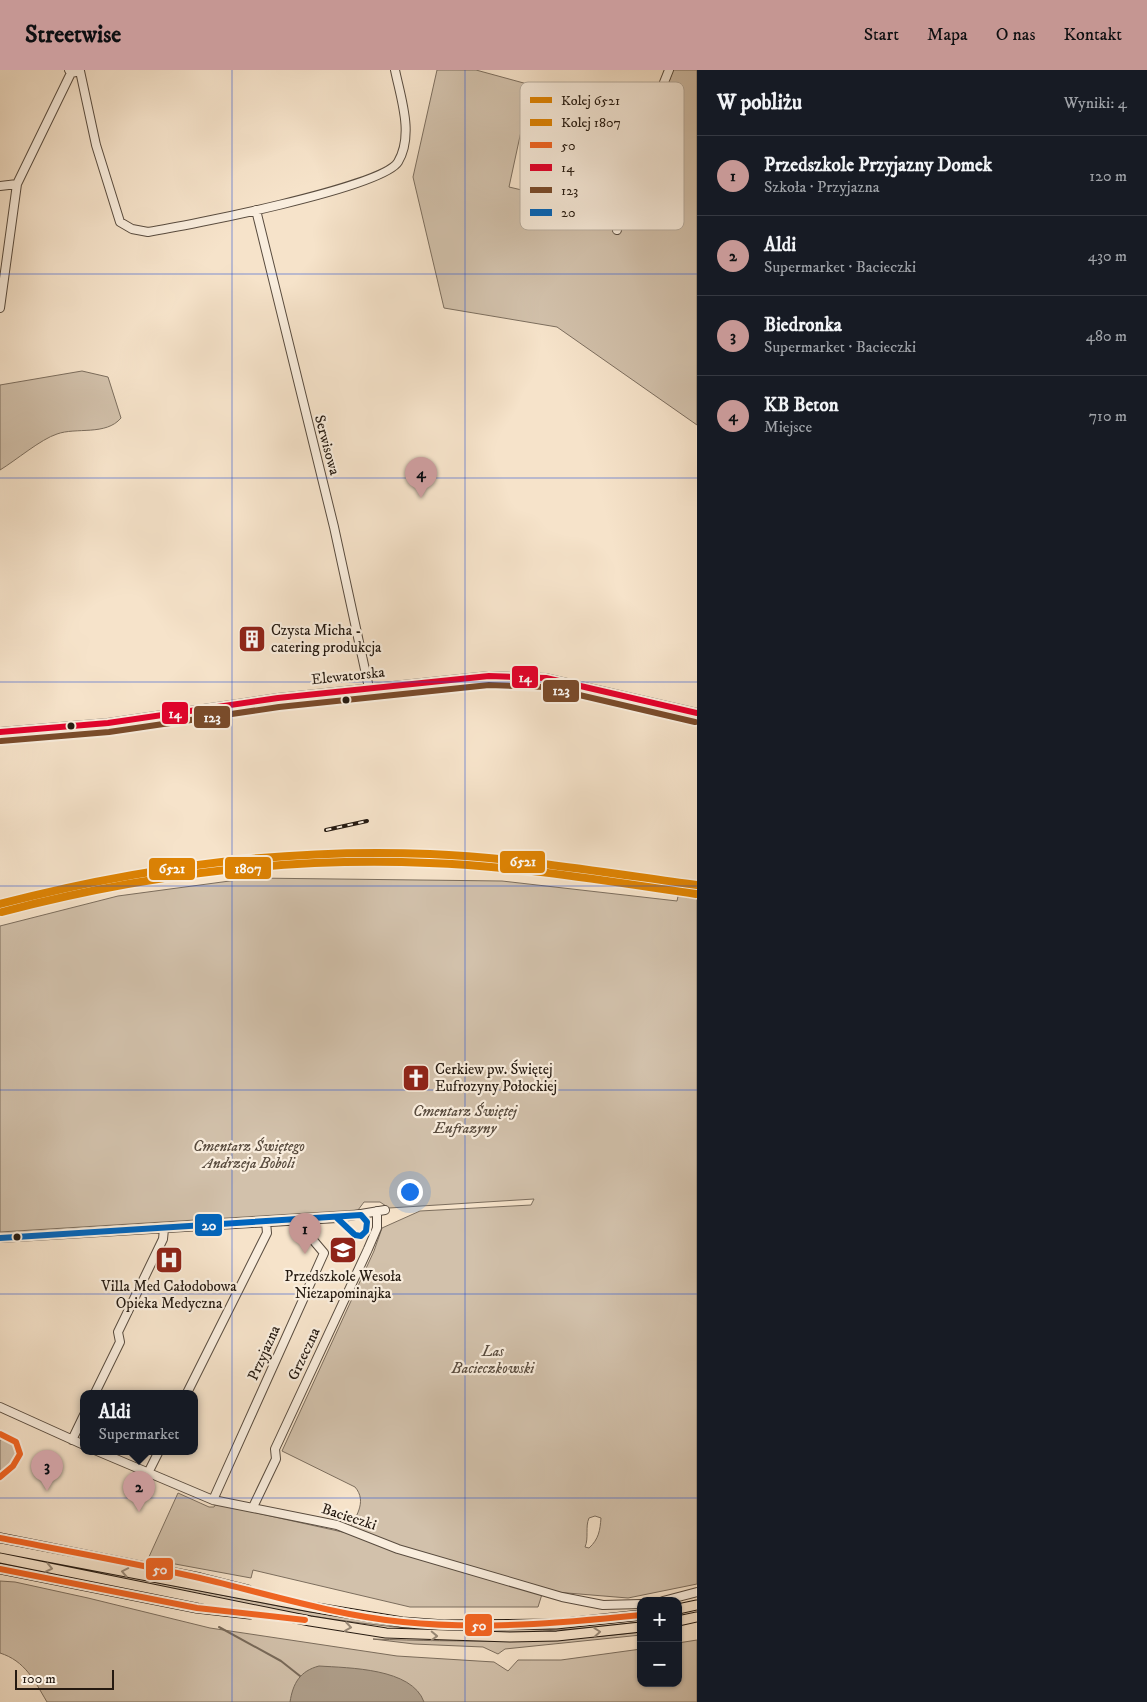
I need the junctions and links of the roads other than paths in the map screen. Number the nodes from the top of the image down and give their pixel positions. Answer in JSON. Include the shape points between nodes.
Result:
{"nodes":[{"id":1,"x":395,"y":70,"type":"edge"},
{"id":2,"x":669,"y":70,"type":"edge"},
{"id":3,"x":70,"y":72,"type":"edge"},
{"id":4,"x":664,"y":82,"type":"edge"},
{"id":5,"x":17,"y":184,"type":"junction"},
{"id":6,"x":0,"y":186,"type":"edge"},
{"id":7,"x":256,"y":210,"type":"junction"},
{"id":8,"x":0,"y":308,"type":"edge"},
{"id":9,"x":368,"y":688,"type":"junction"},
{"id":10,"x":697,"y":713,"type":"edge"},
{"id":11,"x":0,"y":732,"type":"edge"},
{"id":12,"x":306,"y":1220,"type":"junction"},
{"id":13,"x":266,"y":1222,"type":"junction"},
{"id":14,"x":164,"y":1229,"type":"junction"},
{"id":15,"x":0,"y":1238,"type":"edge"},
{"id":16,"x":96,"y":1390,"type":"edge"},
{"id":17,"x":188,"y":1390,"type":"edge"},
{"id":18,"x":0,"y":1407,"type":"edge"},
{"id":19,"x":80,"y":1424,"type":"edge"},
{"id":20,"x":72,"y":1440,"type":"junction"},
{"id":21,"x":80,"y":1443,"type":"edge"},
{"id":22,"x":106,"y":1455,"type":"edge"},
{"id":23,"x":157,"y":1455,"type":"edge"},
{"id":24,"x":148,"y":1473,"type":"junction"},
{"id":25,"x":213,"y":1500,"type":"junction"},
{"id":26,"x":252,"y":1507,"type":"junction"},
{"id":27,"x":0,"y":1538,"type":"edge"},
{"id":28,"x":0,"y":1548,"type":"edge"},
{"id":29,"x":0,"y":1558,"type":"edge"},
{"id":30,"x":0,"y":1568,"type":"edge"},
{"id":31,"x":697,"y":1592,"type":"edge"},
{"id":32,"x":678,"y":1597,"type":"edge"},
{"id":33,"x":637,"y":1604,"type":"edge"},
{"id":34,"x":697,"y":1605,"type":"edge"},
{"id":35,"x":311,"y":1608,"type":"junction"},
{"id":36,"x":682,"y":1608,"type":"edge"},
{"id":37,"x":637,"y":1615,"type":"edge"},
{"id":38,"x":697,"y":1617,"type":"edge"},
{"id":39,"x":682,"y":1620,"type":"edge"},
{"id":40,"x":310,"y":1621,"type":"junction"},
{"id":41,"x":637,"y":1627,"type":"edge"}],
"edges":[{"from":1,"to":7,"type":"street","via":[[406,132],[404,149],[397,164],[384,173],[342,187]]},
{"from":2,"to":4,"type":"street"},
{"from":3,"to":5,"type":"street"},
{"from":3,"to":7,"type":"street","via":[[80,70],[96,145],[120,222],[132,229],[148,232]]},
{"from":5,"to":6,"type":"street"},
{"from":5,"to":8,"type":"street"},
{"from":7,"to":9,"type":"street","name":"Serwisowa","via":[[334,527]]},
{"from":9,"to":10,"type":"street","name":"Elewatorska","via":[[518,675],[552,679]]},
{"from":9,"to":11,"type":"street","name":"Elewatorska","via":[[262,700],[108,724]]},
{"from":12,"to":13,"type":"street"},
{"from":12,"to":25,"type":"street","name":"Przyjazna","via":[[308,1234],[324,1252]]},
{"from":12,"to":26,"type":"street","name":"Grzeczna","via":[[353,1217],[381,1210],[371,1242],[275,1449],[276,1459]]},
{"from":13,"to":14,"type":"street"},
{"from":13,"to":17,"type":"street","via":[[266,1233]]},
{"from":14,"to":15,"type":"street"},
{"from":14,"to":16,"type":"street","via":[[163,1239],[118,1332],[120,1342]]},
{"from":18,"to":20,"type":"street"},
{"from":19,"to":20,"type":"street"},
{"from":20,"to":21,"type":"street"},
{"from":22,"to":24,"type":"street","name":"Bacieczki"},
{"from":23,"to":24,"type":"street"},
{"from":24,"to":25,"type":"street","name":"Bacieczki"},
{"from":25,"to":26,"type":"street","name":"Bacieczki"},
{"from":26,"to":33,"type":"street","name":"Bacieczki","via":[[337,1525],[398,1549],[562,1597],[595,1604]]},
{"from":27,"to":35,"type":"main road","via":[[200,1578]]},
{"from":35,"to":28,"type":"main road","one_way":true},
{"from":29,"to":40,"type":"main road","one_way":true},
{"from":30,"to":40,"type":"main road","via":[[197,1608]]},
{"from":31,"to":32,"type":"street"},
{"from":34,"to":36,"type":"main road"},
{"from":35,"to":37,"type":"main road","via":[[444,1625],[556,1624]]},
{"from":38,"to":39,"type":"main road"},
{"from":40,"to":41,"type":"main road","one_way":true,"via":[[386,1633],[444,1636],[557,1636]]}]}
